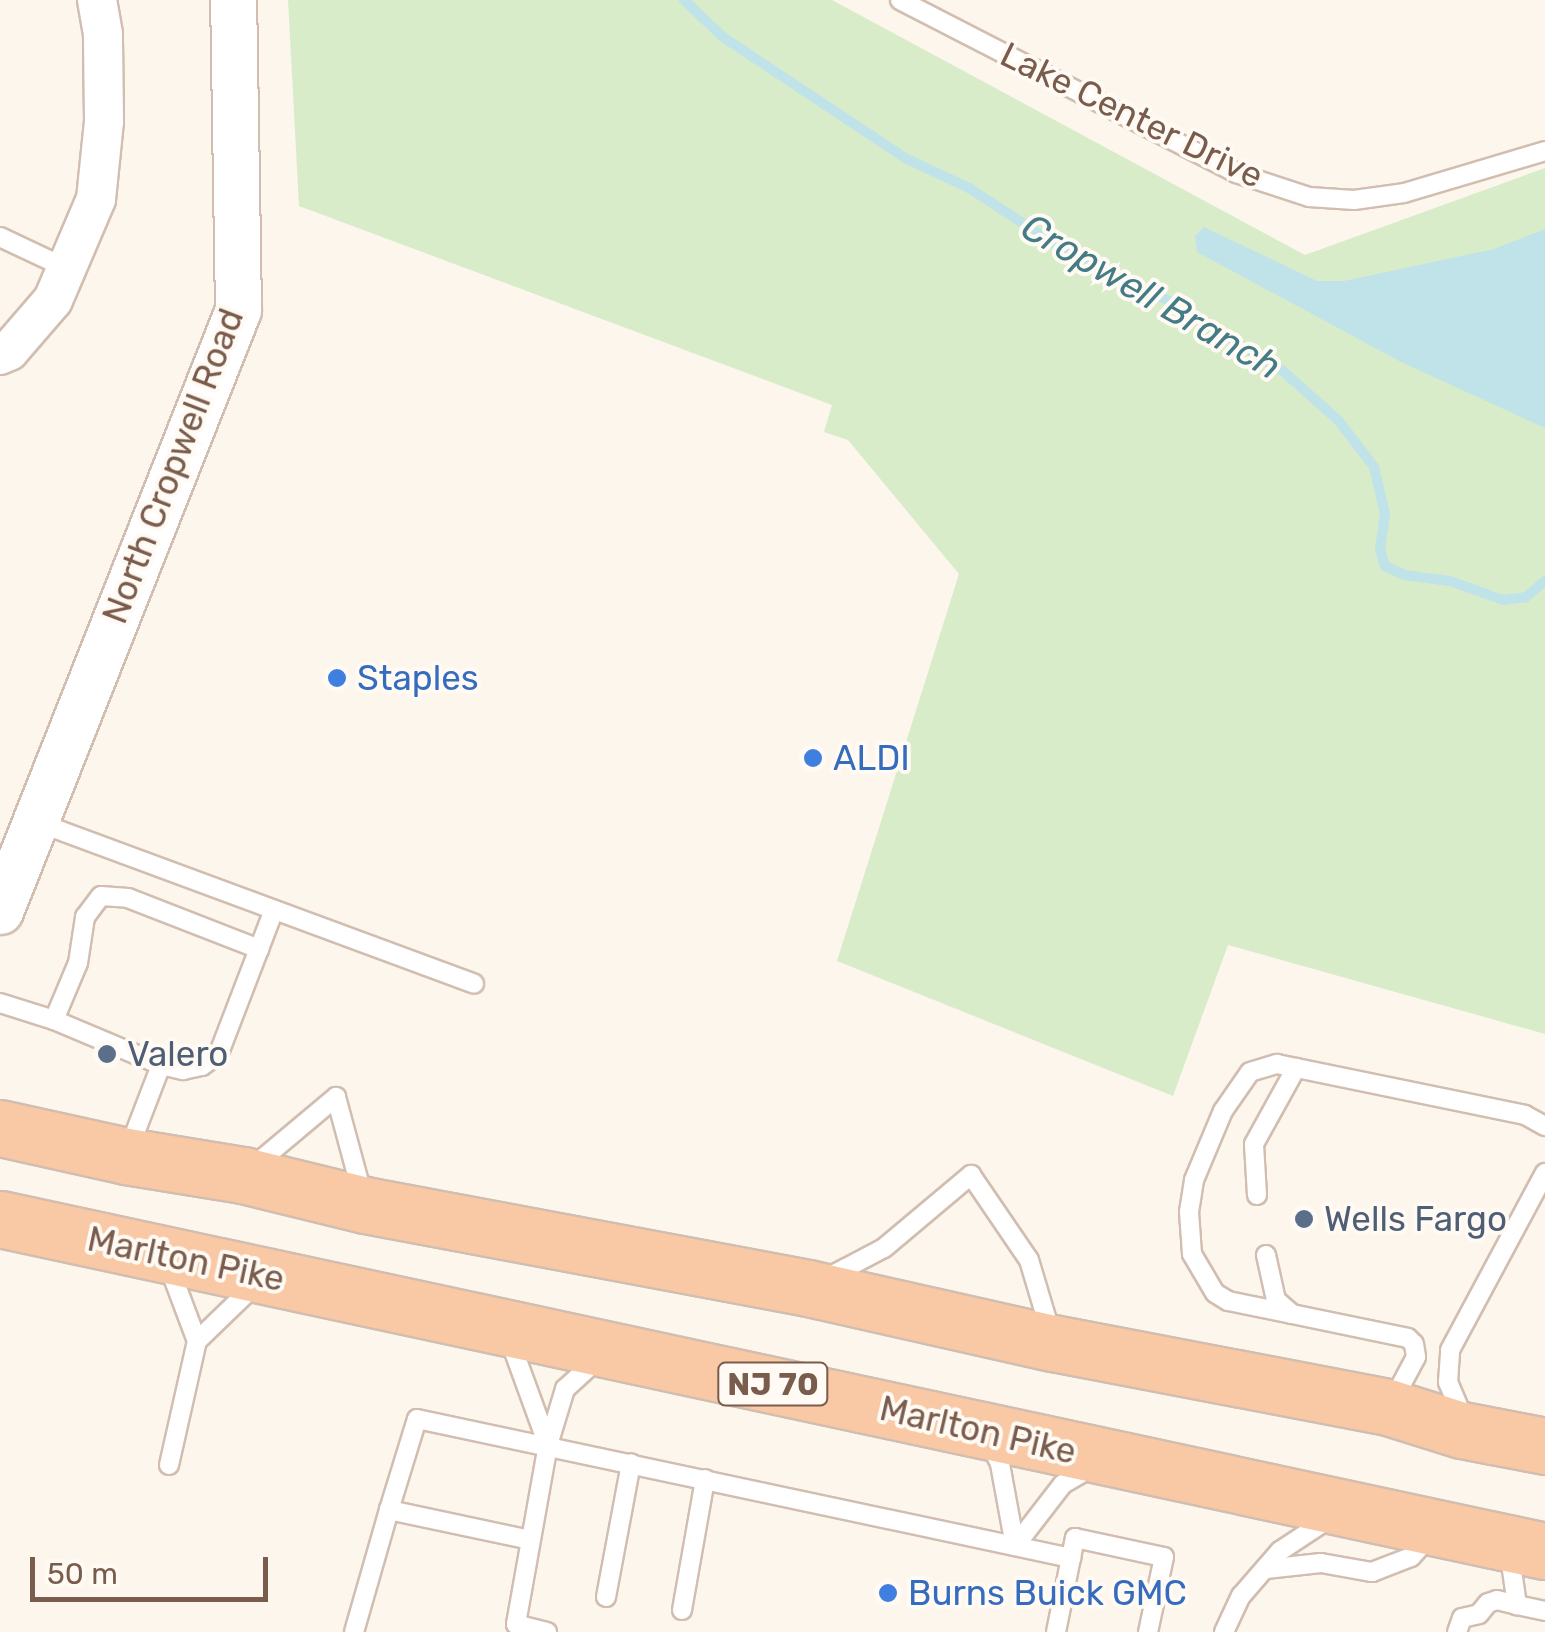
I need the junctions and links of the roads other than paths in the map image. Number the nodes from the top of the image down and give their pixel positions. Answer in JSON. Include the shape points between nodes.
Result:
{"nodes":[{"id":1,"x":96,"y":0,"type":"edge"},
{"id":2,"x":233,"y":0,"type":"edge"},
{"id":3,"x":900,"y":0,"type":"edge"},
{"id":4,"x":1545,"y":151,"type":"edge"},
{"id":5,"x":0,"y":237,"type":"edge"},
{"id":6,"x":66,"y":268,"type":"junction"},
{"id":7,"x":0,"y":355,"type":"edge"},
{"id":8,"x":37,"y":822,"type":"junction"},
{"id":9,"x":274,"y":910,"type":"junction"},
{"id":10,"x":0,"y":912,"type":"edge"},
{"id":11,"x":259,"y":949,"type":"junction"},
{"id":12,"x":474,"y":984,"type":"dead end"},
{"id":13,"x":0,"y":1003,"type":"edge"},
{"id":14,"x":54,"y":1020,"type":"junction"},
{"id":15,"x":161,"y":1065,"type":"junction"},
{"id":16,"x":1296,"y":1068,"type":"junction"},
{"id":17,"x":1545,"y":1126,"type":"edge"},
{"id":18,"x":0,"y":1128,"type":"edge"},
{"id":19,"x":126,"y":1156,"type":"junction"},
{"id":20,"x":1545,"y":1173,"type":"edge"},
{"id":21,"x":242,"y":1175,"type":"junction"},
{"id":22,"x":1257,"y":1196,"type":"dead end"},
{"id":23,"x":365,"y":1206,"type":"junction"},
{"id":24,"x":0,"y":1219,"type":"edge"},
{"id":25,"x":164,"y":1254,"type":"junction"},
{"id":26,"x":1266,"y":1255,"type":"dead end"},
{"id":27,"x":264,"y":1276,"type":"junction"},
{"id":28,"x":808,"y":1288,"type":"junction"},
{"id":29,"x":1292,"y":1314,"type":"junction"},
{"id":30,"x":503,"y":1326,"type":"junction"},
{"id":31,"x":197,"y":1341,"type":"junction"},
{"id":32,"x":1053,"y":1342,"type":"junction"},
{"id":33,"x":625,"y":1350,"type":"junction"},
{"id":34,"x":1388,"y":1406,"type":"junction"},
{"id":35,"x":1462,"y":1430,"type":"junction"},
{"id":36,"x":985,"y":1432,"type":"junction"},
{"id":37,"x":548,"y":1445,"type":"junction"},
{"id":38,"x":1545,"y":1446,"type":"edge"},
{"id":39,"x":1107,"y":1458,"type":"junction"},
{"id":40,"x":631,"y":1463,"type":"junction"},
{"id":41,"x":169,"y":1465,"type":"dead end"},
{"id":42,"x":705,"y":1478,"type":"junction"},
{"id":43,"x":1346,"y":1509,"type":"junction"},
{"id":44,"x":389,"y":1510,"type":"junction"},
{"id":45,"x":1435,"y":1528,"type":"junction"},
{"id":46,"x":530,"y":1540,"type":"junction"},
{"id":47,"x":1015,"y":1546,"type":"junction"},
{"id":48,"x":1527,"y":1547,"type":"edge"},
{"id":49,"x":1070,"y":1558,"type":"junction"},
{"id":50,"x":1266,"y":1568,"type":"junction"},
{"id":51,"x":606,"y":1596,"type":"dead end"},
{"id":52,"x":1516,"y":1604,"type":"junction"},
{"id":53,"x":682,"y":1610,"type":"dead end"},
{"id":54,"x":1545,"y":1611,"type":"edge"},
{"id":55,"x":354,"y":1632,"type":"edge"},
{"id":56,"x":547,"y":1632,"type":"edge"},
{"id":57,"x":1056,"y":1632,"type":"edge"},
{"id":58,"x":1148,"y":1632,"type":"edge"},
{"id":59,"x":1224,"y":1632,"type":"edge"},
{"id":60,"x":1457,"y":1632,"type":"edge"}],
"edges":[{"from":1,"to":6,"type":"street","via":[[104,122],[96,199]]},
{"from":2,"to":8,"type":"street","name":"North Cropwell Road","via":[[238,310]]},
{"from":3,"to":4,"type":"lane","name":"Lake Center Drive","via":[[1236,173],[1309,196],[1404,194]]},
{"from":5,"to":6,"type":"lane"},
{"from":6,"to":7,"type":"street","via":[[53,300]]},
{"from":8,"to":9,"type":"lane"},
{"from":8,"to":10,"type":"street","name":"North Cropwell Road"},
{"from":9,"to":11,"type":"lane"},
{"from":9,"to":12,"type":"lane"},
{"from":11,"to":14,"type":"lane","via":[[128,898],[101,896],[85,918],[78,963]]},
{"from":11,"to":15,"type":"lane","via":[[218,1053],[183,1070]]},
{"from":13,"to":14,"type":"lane"},
{"from":14,"to":15,"type":"lane"},
{"from":15,"to":19,"type":"lane"},
{"from":16,"to":17,"type":"lane","via":[[1525,1116]]},
{"from":16,"to":22,"type":"lane","via":[[1254,1144]]},
{"from":16,"to":29,"type":"lane","via":[[1267,1064],[1242,1081],[1207,1143],[1189,1212],[1196,1268],[1215,1293]]},
{"from":18,"to":19,"type":"highway"},
{"from":19,"to":21,"type":"highway"},
{"from":20,"to":35,"type":"lane","via":[[1450,1350],[1448,1382]]},
{"from":21,"to":23,"type":"highway"},
{"from":21,"to":23,"type":"lane","via":[[336,1098]]},
{"from":23,"to":28,"type":"highway"},
{"from":24,"to":25,"type":"highway","name":"Marlton Pike","number":"NJ 70"},
{"from":25,"to":27,"type":"highway","name":"Marlton Pike","number":"NJ 70"},
{"from":25,"to":31,"type":"lane"},
{"from":26,"to":29,"type":"lane","via":[[1276,1300]]},
{"from":27,"to":30,"type":"highway","name":"Marlton Pike","number":"NJ 70"},
{"from":27,"to":31,"type":"lane"},
{"from":28,"to":32,"type":"highway"},
{"from":28,"to":32,"type":"lane","via":[[884,1248],[971,1175],[1029,1260]]},
{"from":29,"to":34,"type":"lane","via":[[1408,1338],[1416,1357]]},
{"from":30,"to":33,"type":"highway","name":"Marlton Pike","number":"NJ 70"},
{"from":30,"to":37,"type":"lane"},
{"from":31,"to":41,"type":"lane"},
{"from":32,"to":34,"type":"highway"},
{"from":33,"to":36,"type":"highway","name":"Marlton Pike","number":"NJ 70"},
{"from":33,"to":37,"type":"lane","via":[[598,1358],[565,1388]]},
{"from":34,"to":35,"type":"highway"},
{"from":35,"to":38,"type":"highway"},
{"from":36,"to":39,"type":"highway","name":"Marlton Pike","number":"NJ 70"},
{"from":36,"to":47,"type":"lane","via":[[1000,1464]]},
{"from":37,"to":40,"type":"lane"},
{"from":37,"to":44,"type":"lane","via":[[417,1419]]},
{"from":37,"to":46,"type":"lane"},
{"from":39,"to":43,"type":"highway","name":"Marlton Pike","number":"NJ 70"},
{"from":39,"to":47,"type":"lane","via":[[1063,1484]]},
{"from":40,"to":42,"type":"lane"},
{"from":40,"to":51,"type":"lane"},
{"from":42,"to":47,"type":"lane"},
{"from":42,"to":53,"type":"lane"},
{"from":43,"to":45,"type":"highway","name":"Marlton Pike","number":"NJ 70"},
{"from":43,"to":50,"type":"lane","via":[[1299,1536]]},
{"from":44,"to":46,"type":"lane"},
{"from":44,"to":55,"type":"lane"},
{"from":45,"to":48,"type":"highway","name":"Marlton Pike","number":"NJ 70"},
{"from":45,"to":50,"type":"lane","via":[[1425,1546],[1394,1567]]},
{"from":46,"to":56,"type":"lane","via":[[516,1624]]},
{"from":47,"to":49,"type":"lane"},
{"from":48,"to":52,"type":"lane"},
{"from":49,"to":57,"type":"lane"},
{"from":49,"to":58,"type":"lane","via":[[1075,1538],[1164,1557]]},
{"from":50,"to":59,"type":"lane","via":[[1240,1596]]},
{"from":52,"to":54,"type":"lane"},
{"from":52,"to":60,"type":"lane","via":[[1488,1604],[1462,1618]]}]}
